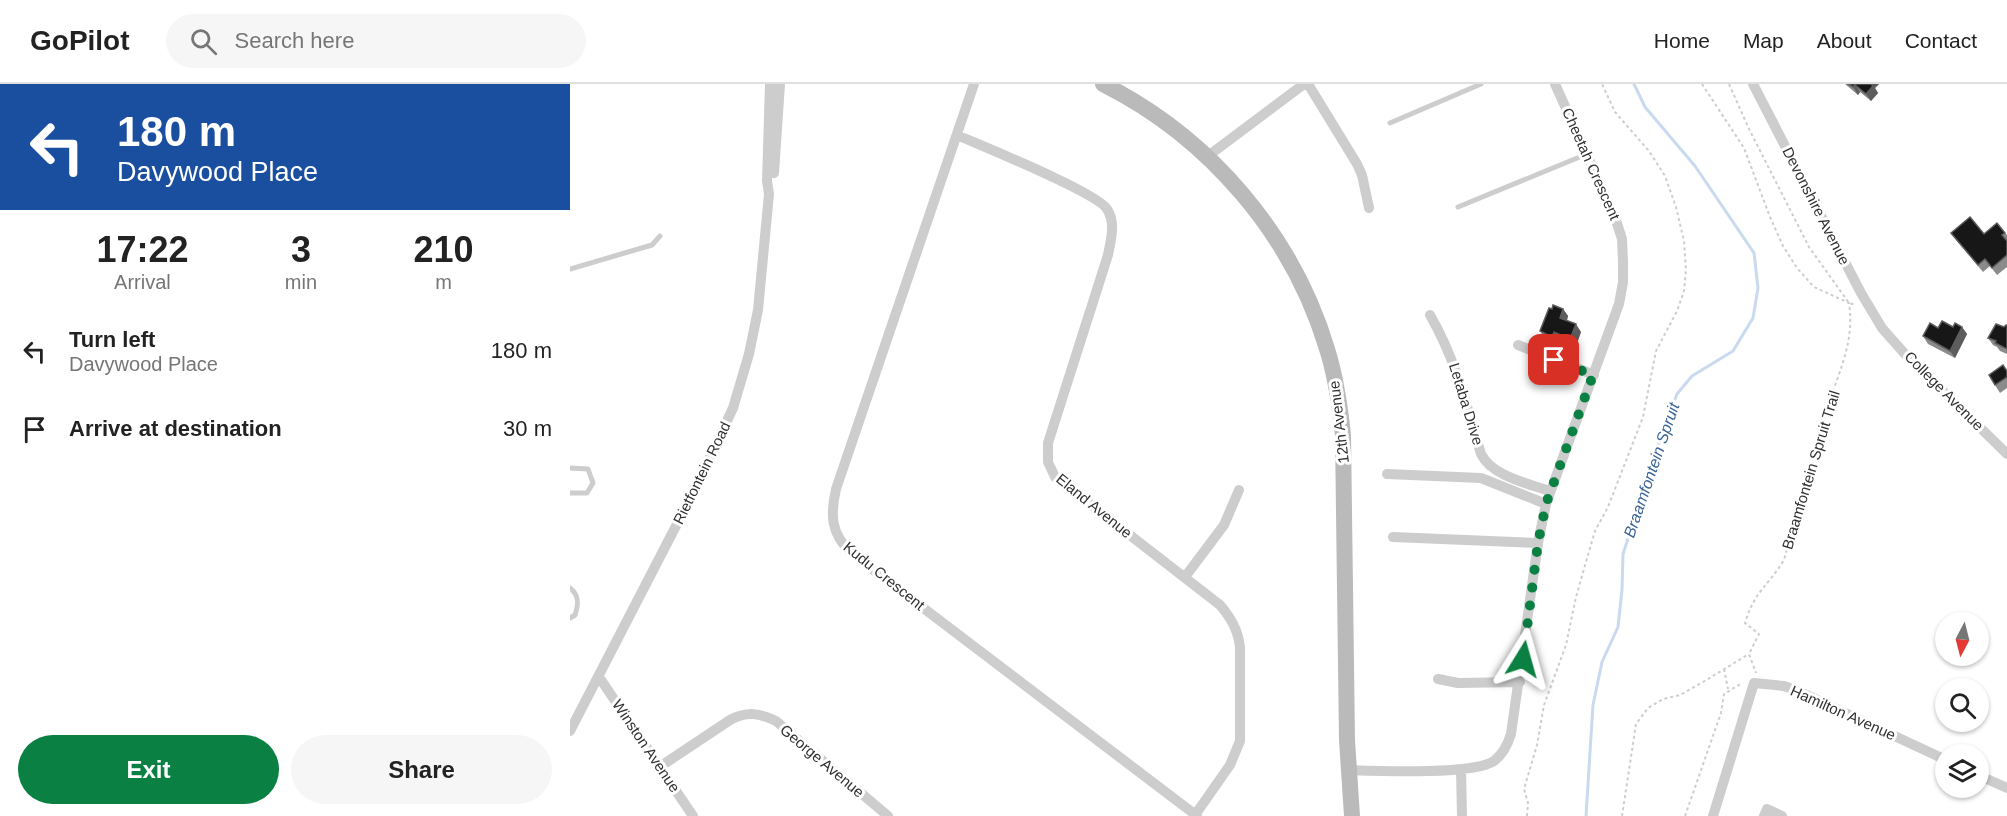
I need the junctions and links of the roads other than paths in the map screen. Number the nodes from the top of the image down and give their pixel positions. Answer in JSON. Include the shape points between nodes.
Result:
{"nodes":[{"id":1,"x":770,"y":84,"type":"edge"},
{"id":2,"x":780,"y":84,"type":"edge"},
{"id":3,"x":974,"y":84,"type":"edge"},
{"id":4,"x":1102,"y":84,"type":"edge"},
{"id":5,"x":1306,"y":84,"type":"edge"},
{"id":6,"x":1481,"y":84,"type":"edge"},
{"id":7,"x":1555,"y":84,"type":"edge"},
{"id":8,"x":1753,"y":84,"type":"edge"},
{"id":9,"x":1390,"y":123,"type":"dead end"},
{"id":10,"x":957,"y":135,"type":"junction"},
{"id":11,"x":1587,"y":154,"type":"junction"},
{"id":12,"x":1208,"y":156,"type":"junction"},
{"id":13,"x":769,"y":194,"type":"junction"},
{"id":14,"x":1458,"y":207,"type":"dead end"},
{"id":15,"x":1369,"y":208,"type":"dead end"},
{"id":16,"x":660,"y":236,"type":"dead end"},
{"id":17,"x":570,"y":269,"type":"edge"},
{"id":18,"x":1430,"y":315,"type":"dead end"},
{"id":19,"x":1882,"y":328,"type":"joint"},
{"id":20,"x":1518,"y":345,"type":"dead end"},
{"id":21,"x":1593,"y":375,"type":"junction"},
{"id":22,"x":2007,"y":454,"type":"edge"},
{"id":23,"x":570,"y":468,"type":"edge"},
{"id":24,"x":1387,"y":474,"type":"dead end"},
{"id":25,"x":1239,"y":490,"type":"dead end"},
{"id":26,"x":1549,"y":491,"type":"junction"},
{"id":27,"x":570,"y":493,"type":"edge"},
{"id":28,"x":1546,"y":504,"type":"junction"},
{"id":29,"x":1393,"y":537,"type":"dead end"},
{"id":30,"x":1538,"y":543,"type":"junction"},
{"id":31,"x":1185,"y":577,"type":"junction"},
{"id":32,"x":570,"y":588,"type":"edge"},
{"id":33,"x":570,"y":618,"type":"edge"},
{"id":34,"x":599,"y":677,"type":"junction"},
{"id":35,"x":1438,"y":679,"type":"dead end"},
{"id":36,"x":1520,"y":682,"type":"junction"},
{"id":37,"x":570,"y":731,"type":"edge"},
{"id":38,"x":1935,"y":755,"type":"edge"},
{"id":39,"x":661,"y":766,"type":"junction"},
{"id":40,"x":1461,"y":769,"type":"junction"},
{"id":41,"x":1348,"y":770,"type":"junction"},
{"id":42,"x":1989,"y":780,"type":"edge"},
{"id":43,"x":2007,"y":788,"type":"edge"},
{"id":44,"x":1196,"y":815,"type":"edge"},
{"id":45,"x":693,"y":816,"type":"edge"},
{"id":46,"x":888,"y":816,"type":"edge"},
{"id":47,"x":1352,"y":816,"type":"edge"},
{"id":48,"x":1462,"y":816,"type":"edge"},
{"id":49,"x":1713,"y":816,"type":"edge"},
{"id":50,"x":1764,"y":816,"type":"edge"},
{"id":51,"x":1782,"y":816,"type":"edge"}],
"edges":[{"from":1,"to":13,"type":"street","name":"Rietfontein Road"},
{"from":2,"to":13,"type":"street","name":"Rietfontein Road","via":[[774,181]]},
{"from":3,"to":10,"type":"street","name":"Kudu Crescent"},
{"from":4,"to":12,"type":"street","name":"12th Avenue","via":[[1166,122]]},
{"from":5,"to":12,"type":"street"},
{"from":5,"to":15,"type":"street","via":[[1357,164]]},
{"from":6,"to":9,"type":"lane"},
{"from":7,"to":11,"type":"street","name":"Cheetah Crescent"},
{"from":8,"to":19,"type":"street","name":"Devonshire Avenue"},
{"from":10,"to":31,"type":"street","name":"Eland Avenue","via":[[1082,191],[1106,207],[1113,227],[1111,240],[1048,443],[1048,462],[1055,477]]},
{"from":10,"to":44,"type":"street","name":"Kudu Crescent","via":[[836,489],[832,519],[836,534],[851,554]]},
{"from":11,"to":14,"type":"lane"},
{"from":11,"to":21,"type":"street","name":"Cheetah Crescent","via":[[1615,216],[1623,262],[1619,304]]},
{"from":12,"to":41,"type":"street","name":"12th Avenue","via":[[1240,190],[1284,253],[1311,303],[1338,393],[1345,492]]},
{"from":13,"to":34,"type":"street","name":"Rietfontein Road","via":[[758,310],[733,408]]},
{"from":16,"to":17,"type":"lane","via":[[652,245]]},
{"from":18,"to":26,"type":"street","name":"Letaba Drive","via":[[1454,364],[1485,462]]},
{"from":19,"to":22,"type":"street","name":"College Avenue"},
{"from":20,"to":21,"type":"street"},
{"from":21,"to":26,"type":"street","name":"Cheetah Crescent"},
{"from":23,"to":27,"type":"lane","via":[[588,469],[593,483],[587,493]]},
{"from":24,"to":28,"type":"street","via":[[1481,478]]},
{"from":25,"to":31,"type":"street","via":[[1224,525]]},
{"from":26,"to":28,"type":"street","name":"Cheetah Crescent"},
{"from":28,"to":30,"type":"street","name":"Cheetah Crescent"},
{"from":29,"to":30,"type":"street"},
{"from":30,"to":36,"type":"street","name":"Cheetah Crescent"},
{"from":31,"to":44,"type":"street","name":"Eland Avenue","via":[[1228,615],[1240,647],[1240,741],[1230,765]]},
{"from":32,"to":33,"type":"lane","via":[[578,599],[575,615]]},
{"from":34,"to":37,"type":"street","name":"Rietfontein Road"},
{"from":34,"to":39,"type":"street","name":"Winston Avenue"},
{"from":35,"to":36,"type":"street","via":[[1458,683]]},
{"from":36,"to":40,"type":"street","name":"Cheetah Crescent","via":[[1511,734],[1502,753],[1484,766]]},
{"from":38,"to":49,"type":"street","name":"Hamilton Avenue","via":[[1796,690],[1756,680]]},
{"from":39,"to":45,"type":"street","name":"Winston Avenue"},
{"from":39,"to":46,"type":"street","name":"George Avenue","via":[[730,720],[752,713],[763,715],[776,721]]},
{"from":40,"to":41,"type":"street","name":"Cheetah Crescent"},
{"from":40,"to":48,"type":"street"},
{"from":41,"to":47,"type":"street","name":"12th Avenue"},
{"from":42,"to":43,"type":"street"},
{"from":50,"to":51,"type":"street","via":[[1767,809]]}]}
